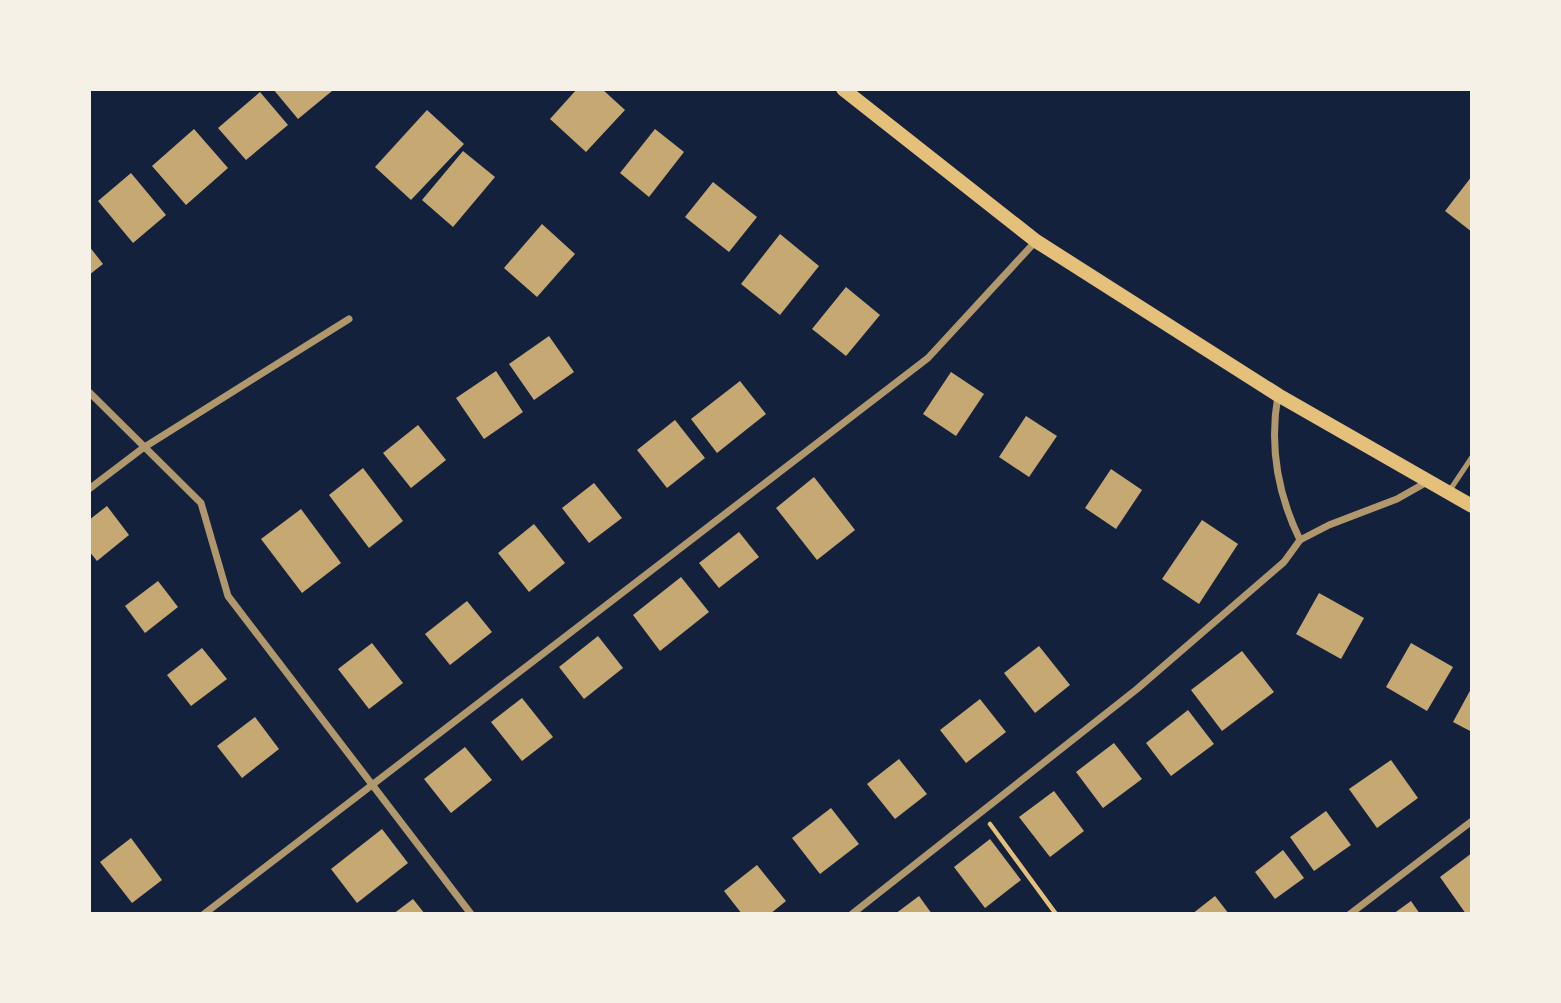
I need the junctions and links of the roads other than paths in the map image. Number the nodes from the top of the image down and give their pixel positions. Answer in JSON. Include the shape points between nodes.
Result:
{"nodes":[{"id":1,"x":843,"y":89,"type":"edge"},
{"id":2,"x":1036,"y":241,"type":"junction"},
{"id":3,"x":349,"y":319,"type":"dead end"},
{"id":4,"x":89,"y":392,"type":"edge"},
{"id":5,"x":1278,"y":395,"type":"junction"},
{"id":6,"x":143,"y":448,"type":"junction"},
{"id":7,"x":1472,"y":457,"type":"edge"},
{"id":8,"x":1428,"y":482,"type":"junction"},
{"id":9,"x":89,"y":489,"type":"edge"},
{"id":10,"x":1449,"y":493,"type":"junction"},
{"id":11,"x":1472,"y":506,"type":"edge"},
{"id":12,"x":1300,"y":540,"type":"junction"},
{"id":13,"x":373,"y":785,"type":"junction"},
{"id":14,"x":1472,"y":821,"type":"edge"},
{"id":15,"x":204,"y":914,"type":"edge"},
{"id":16,"x":471,"y":914,"type":"edge"},
{"id":17,"x":852,"y":914,"type":"edge"},
{"id":18,"x":1350,"y":914,"type":"edge"}],
"edges":[{"from":1,"to":2,"type":"main road"},
{"from":2,"to":5,"type":"main road"},
{"from":2,"to":13,"type":"street","via":[[928,358]]},
{"from":3,"to":6,"type":"street"},
{"from":4,"to":6,"type":"street"},
{"from":5,"to":8,"type":"main road"},
{"from":5,"to":12,"type":"street","via":[[1273,438],[1283,500]]},
{"from":6,"to":9,"type":"street"},
{"from":6,"to":13,"type":"street","via":[[201,503],[228,596]]},
{"from":7,"to":10,"type":"lane"},
{"from":8,"to":10,"type":"main road"},
{"from":8,"to":12,"type":"street"},
{"from":10,"to":11,"type":"main road"},
{"from":12,"to":17,"type":"street","via":[[1284,562],[1137,689]]},
{"from":13,"to":15,"type":"street"},
{"from":13,"to":16,"type":"street"},
{"from":14,"to":18,"type":"street"}]}
